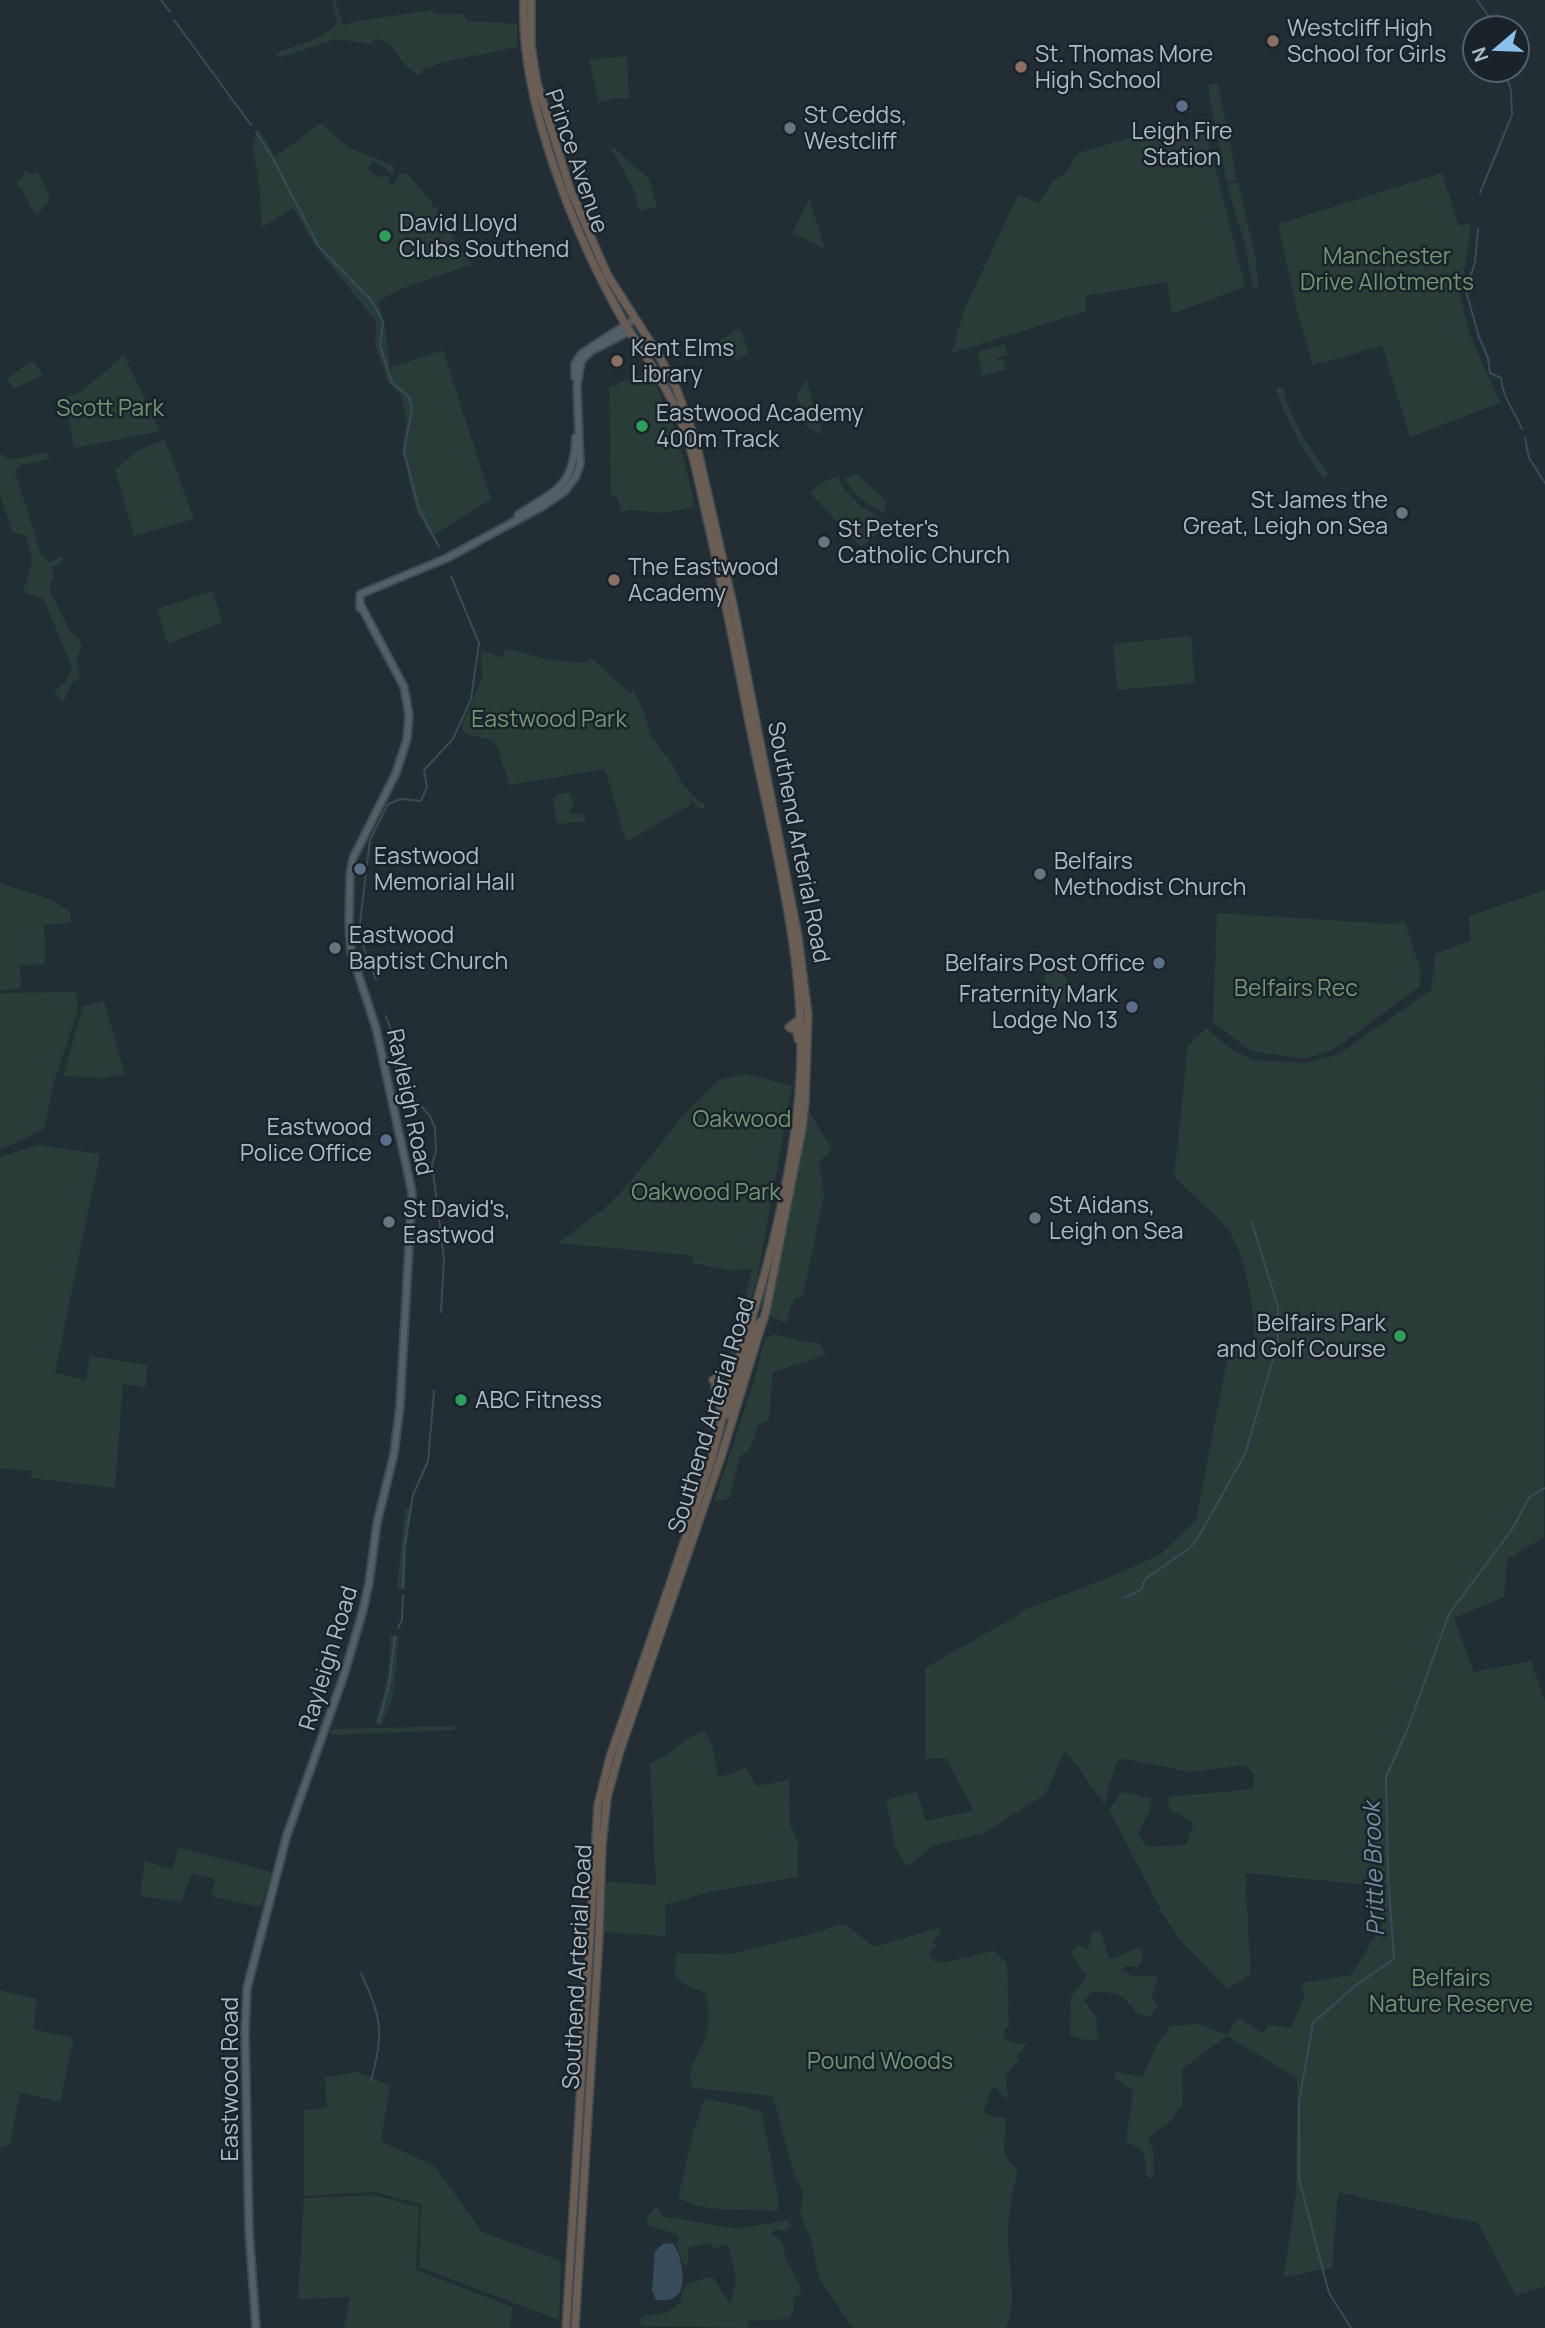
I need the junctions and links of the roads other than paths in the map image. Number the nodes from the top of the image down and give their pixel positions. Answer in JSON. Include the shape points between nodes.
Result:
{"nodes":[{"id":1,"x":524,"y":0,"type":"edge"},
{"id":2,"x":531,"y":0,"type":"edge"},
{"id":3,"x":627,"y":326,"type":"junction"},
{"id":4,"x":659,"y":374,"type":"junction"},
{"id":5,"x":577,"y":386,"type":"junction"},
{"id":6,"x":747,"y":691,"type":"junction"},
{"id":7,"x":796,"y":944,"type":"dead end"},
{"id":8,"x":799,"y":1001,"type":"junction"},
{"id":9,"x":764,"y":1320,"type":"junction"},
{"id":10,"x":755,"y":1352,"type":"junction"},
{"id":11,"x":740,"y":1358,"type":"junction"},
{"id":12,"x":735,"y":1390,"type":"junction"},
{"id":13,"x":721,"y":1423,"type":"junction"},
{"id":14,"x":714,"y":1451,"type":"junction"},
{"id":15,"x":286,"y":1835,"type":"joint"},
{"id":16,"x":256,"y":2328,"type":"edge"},
{"id":17,"x":566,"y":2328,"type":"edge"},
{"id":18,"x":575,"y":2328,"type":"edge"}],
"edges":[{"from":1,"to":3,"type":"highway","name":"Prince Avenue","via":[[531,83],[550,151],[584,244]]},
{"from":2,"to":3,"type":"highway","name":"Prince Avenue","via":[[531,44],[544,106],[570,188]]},
{"from":3,"to":4,"type":"highway","name":"Southend Arterial Road"},
{"from":3,"to":4,"type":"highway","via":[[632,326]]},
{"from":3,"to":5,"type":"main road","via":[[585,356]]},
{"from":3,"to":5,"type":"main road","via":[[579,355]]},
{"from":3,"to":6,"type":"highway","name":"Southend Arterial Road","via":[[670,374],[692,427],[732,597]]},
{"from":4,"to":6,"type":"highway","name":"Southend Arterial Road","via":[[690,447]]},
{"from":5,"to":15,"type":"main road","name":"Rayleigh Road","via":[[574,460],[558,489],[441,561],[360,595],[360,604],[409,704],[405,747],[396,773],[352,863],[349,939],[376,1028],[412,1192],[400,1405],[361,1618]]},
{"from":6,"to":8,"type":"highway","name":"Southend Arterial Road"},
{"from":6,"to":9,"type":"highway","name":"Southend Arterial Road","via":[[807,993],[802,1129]]},
{"from":7,"to":8,"type":"highway"},
{"from":8,"to":11,"type":"highway","name":"Southend Arterial Road","via":[[800,1018],[789,1027],[797,1033],[800,1068],[796,1119],[767,1263]]},
{"from":9,"to":10,"type":"highway","name":"Southend Arterial Road"},
{"from":9,"to":12,"type":"highway","via":[[757,1325]]},
{"from":10,"to":12,"type":"highway"},
{"from":10,"to":18,"type":"highway","name":"Southend Arterial Road","via":[[607,1798]]},
{"from":11,"to":13,"type":"highway","name":"Southend Arterial Road"},
{"from":11,"to":13,"type":"highway","via":[[714,1384]]},
{"from":12,"to":14,"type":"highway"},
{"from":13,"to":14,"type":"highway","name":"Southend Arterial Road"},
{"from":14,"to":17,"type":"highway","name":"Southend Arterial Road","via":[[610,1757],[598,1805]]},
{"from":15,"to":16,"type":"main road","name":"Eastwood Road","via":[[245,2010],[249,2230]]}]}
